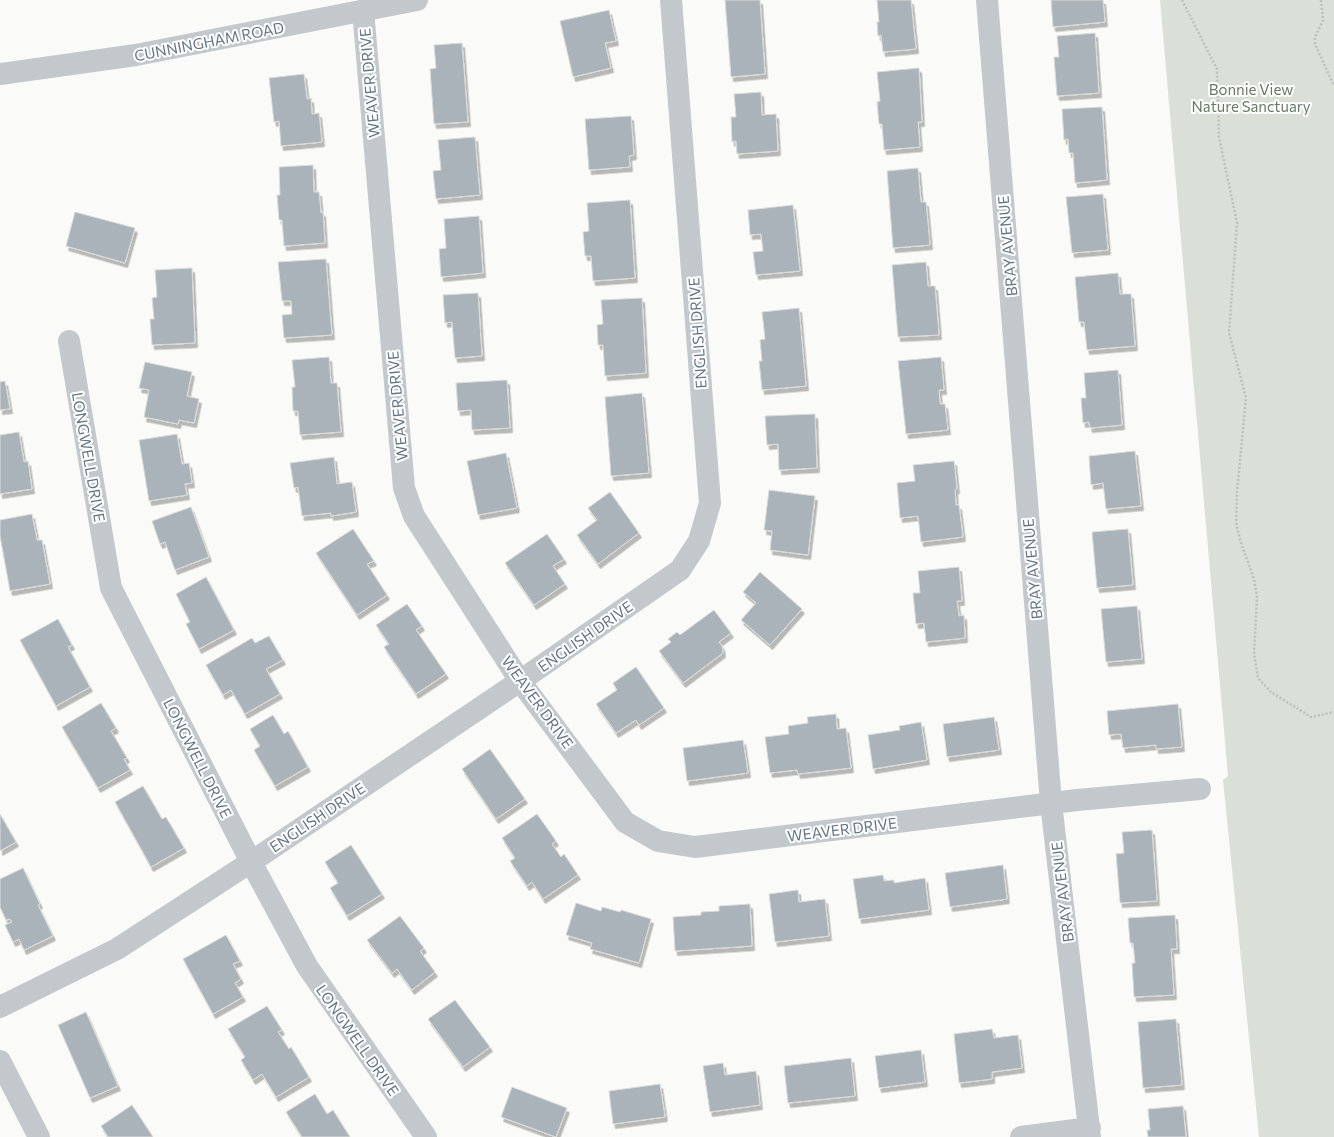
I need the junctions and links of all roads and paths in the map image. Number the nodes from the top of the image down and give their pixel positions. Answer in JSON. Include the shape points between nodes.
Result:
{"nodes":[{"id":1,"x":417,"y":0,"type":"edge"},
{"id":2,"x":671,"y":0,"type":"edge"},
{"id":3,"x":987,"y":0,"type":"edge"},
{"id":4,"x":1182,"y":0,"type":"edge"},
{"id":5,"x":1321,"y":0,"type":"edge"},
{"id":6,"x":363,"y":10,"type":"junction"},
{"id":7,"x":0,"y":74,"type":"edge"},
{"id":8,"x":1334,"y":86,"type":"edge"},
{"id":9,"x":69,"y":340,"type":"dead end"},
{"id":10,"x":520,"y":681,"type":"junction"},
{"id":11,"x":1334,"y":712,"type":"edge"},
{"id":12,"x":1200,"y":789,"type":"dead end"},
{"id":13,"x":1051,"y":803,"type":"junction"},
{"id":14,"x":251,"y":862,"type":"junction"},
{"id":15,"x":0,"y":1007,"type":"edge"},
{"id":16,"x":0,"y":1061,"type":"edge"},
{"id":17,"x":1090,"y":1132,"type":"edge"},
{"id":18,"x":39,"y":1137,"type":"edge"},
{"id":19,"x":426,"y":1137,"type":"edge"},
{"id":20,"x":1021,"y":1137,"type":"edge"}],
"edges":[{"from":1,"to":6,"type":"street","name":"CUNNINGHAM ROAD"},
{"from":2,"to":10,"type":"street","name":"ENGLISH DRIVE","via":[[710,503],[699,541],[680,570]]},
{"from":3,"to":13,"type":"street","name":"BRAY AVENUE"},
{"from":4,"to":11,"type":"path","via":[[1217,69],[1219,137],[1237,223],[1229,333],[1246,398],[1236,522],[1257,597],[1254,654],[1258,678],[1271,692],[1311,717]]},
{"from":5,"to":8,"type":"path","via":[[1323,21],[1315,37],[1315,44]]},
{"from":6,"to":7,"type":"street","name":"CUNNINGHAM ROAD","via":[[136,56]]},
{"from":6,"to":10,"type":"street","name":"WEAVER DRIVE","via":[[404,488],[414,516]]},
{"from":9,"to":14,"type":"street","name":"LONGWELL DRIVE","via":[[111,588]]},
{"from":10,"to":13,"type":"street","name":"WEAVER DRIVE","via":[[625,822],[658,841],[696,847]]},
{"from":10,"to":14,"type":"street","name":"ENGLISH DRIVE"},
{"from":12,"to":13,"type":"street","name":"WEAVER DRIVE"},
{"from":13,"to":17,"type":"street","name":"BRAY AVENUE"},
{"from":14,"to":15,"type":"street","name":"ENGLISH DRIVE","via":[[117,949]]},
{"from":14,"to":19,"type":"street","name":"LONGWELL DRIVE","via":[[307,966]]},
{"from":16,"to":18,"type":"street"},
{"from":17,"to":20,"type":"street"}]}
